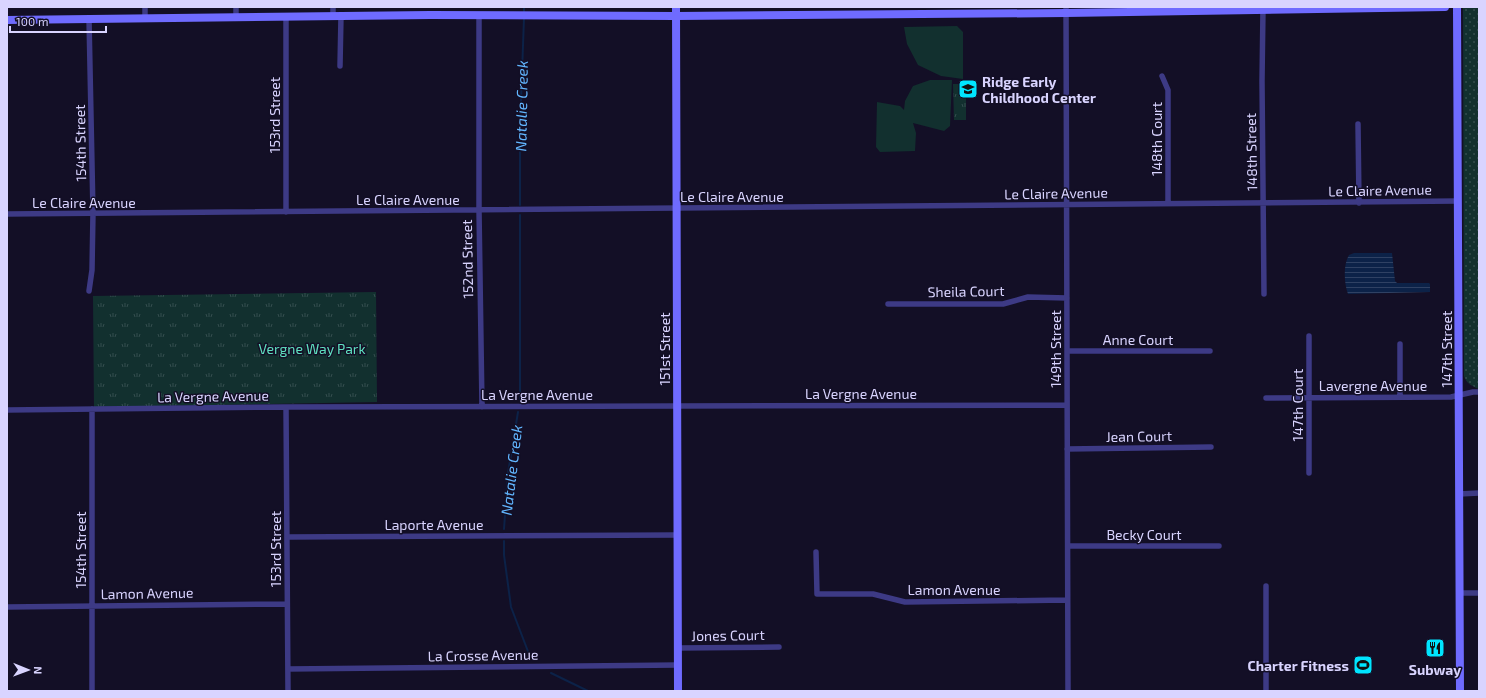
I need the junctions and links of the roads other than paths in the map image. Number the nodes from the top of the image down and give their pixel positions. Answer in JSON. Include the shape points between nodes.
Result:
{"nodes":[{"id":1,"x":145,"y":7,"type":"edge"},
{"id":2,"x":236,"y":7,"type":"edge"},
{"id":3,"x":333,"y":7,"type":"edge"},
{"id":4,"x":676,"y":7,"type":"edge"},
{"id":5,"x":1445,"y":7,"type":"edge"},
{"id":6,"x":1457,"y":7,"type":"edge"},
{"id":7,"x":1263,"y":9,"type":"junction"},
{"id":8,"x":1066,"y":10,"type":"edge"},
{"id":9,"x":337,"y":16,"type":"junction"},
{"id":10,"x":479,"y":16,"type":"junction"},
{"id":11,"x":676,"y":16,"type":"junction"},
{"id":12,"x":286,"y":17,"type":"junction"},
{"id":13,"x":145,"y":18,"type":"junction"},
{"id":14,"x":236,"y":18,"type":"junction"},
{"id":15,"x":90,"y":19,"type":"junction"},
{"id":16,"x":7,"y":20,"type":"edge"},
{"id":17,"x":340,"y":66,"type":"dead end"},
{"id":18,"x":1162,"y":76,"type":"dead end"},
{"id":19,"x":1358,"y":124,"type":"dead end"},
{"id":20,"x":1458,"y":201,"type":"junction"},
{"id":21,"x":1264,"y":203,"type":"junction"},
{"id":22,"x":1359,"y":203,"type":"junction"},
{"id":23,"x":1168,"y":204,"type":"junction"},
{"id":24,"x":1066,"y":205,"type":"junction"},
{"id":25,"x":676,"y":209,"type":"junction"},
{"id":26,"x":479,"y":210,"type":"junction"},
{"id":27,"x":286,"y":212,"type":"junction"},
{"id":28,"x":7,"y":214,"type":"edge"},
{"id":29,"x":93,"y":214,"type":"junction"},
{"id":30,"x":89,"y":291,"type":"dead end"},
{"id":31,"x":1264,"y":294,"type":"dead end"},
{"id":32,"x":1067,"y":298,"type":"junction"},
{"id":33,"x":888,"y":304,"type":"dead end"},
{"id":34,"x":1309,"y":336,"type":"dead end"},
{"id":35,"x":1400,"y":344,"type":"dead end"},
{"id":36,"x":1210,"y":350,"type":"dead end"},
{"id":37,"x":1067,"y":351,"type":"junction"},
{"id":38,"x":1479,"y":392,"type":"edge"},
{"id":39,"x":1459,"y":395,"type":"junction"},
{"id":40,"x":1400,"y":397,"type":"junction"},
{"id":41,"x":1266,"y":398,"type":"dead end"},
{"id":42,"x":1309,"y":398,"type":"junction"},
{"id":43,"x":677,"y":405,"type":"junction"},
{"id":44,"x":1067,"y":405,"type":"junction"},
{"id":45,"x":286,"y":407,"type":"junction"},
{"id":46,"x":482,"y":407,"type":"junction"},
{"id":47,"x":92,"y":409,"type":"junction"},
{"id":48,"x":7,"y":410,"type":"edge"},
{"id":49,"x":1211,"y":447,"type":"dead end"},
{"id":50,"x":1067,"y":449,"type":"junction"},
{"id":51,"x":1309,"y":473,"type":"dead end"},
{"id":52,"x":1459,"y":494,"type":"junction"},
{"id":53,"x":1479,"y":494,"type":"edge"},
{"id":54,"x":677,"y":535,"type":"junction"},
{"id":55,"x":288,"y":537,"type":"junction"},
{"id":56,"x":1068,"y":546,"type":"junction"},
{"id":57,"x":1219,"y":546,"type":"dead end"},
{"id":58,"x":816,"y":552,"type":"dead end"},
{"id":59,"x":1266,"y":586,"type":"dead end"},
{"id":60,"x":1460,"y":593,"type":"junction"},
{"id":61,"x":1479,"y":593,"type":"edge"},
{"id":62,"x":1067,"y":600,"type":"junction"},
{"id":63,"x":287,"y":604,"type":"junction"},
{"id":64,"x":92,"y":606,"type":"junction"},
{"id":65,"x":7,"y":607,"type":"edge"},
{"id":66,"x":779,"y":647,"type":"dead end"},
{"id":67,"x":678,"y":648,"type":"junction"},
{"id":68,"x":678,"y":665,"type":"junction"},
{"id":69,"x":288,"y":670,"type":"junction"},
{"id":70,"x":92,"y":691,"type":"edge"},
{"id":71,"x":288,"y":691,"type":"edge"},
{"id":72,"x":678,"y":691,"type":"edge"},
{"id":73,"x":1068,"y":691,"type":"edge"},
{"id":74,"x":1266,"y":691,"type":"edge"},
{"id":75,"x":1460,"y":691,"type":"edge"}],
"edges":[{"from":1,"to":13,"type":"street"},
{"from":2,"to":14,"type":"street"},
{"from":3,"to":9,"type":"street"},
{"from":4,"to":11,"type":"street","name":"151st Street"},
{"from":5,"to":7,"type":"street"},
{"from":6,"to":20,"type":"street","name":"147th Street"},
{"from":7,"to":8,"type":"street"},
{"from":7,"to":21,"type":"street","name":"148th Street"},
{"from":8,"to":11,"type":"street"},
{"from":8,"to":24,"type":"street","name":"149th Street"},
{"from":9,"to":10,"type":"street"},
{"from":9,"to":12,"type":"street"},
{"from":9,"to":17,"type":"street"},
{"from":10,"to":11,"type":"street"},
{"from":10,"to":26,"type":"street","name":"152nd Street"},
{"from":11,"to":25,"type":"street","name":"151st Street"},
{"from":12,"to":14,"type":"street"},
{"from":12,"to":27,"type":"street","name":"153rd Street"},
{"from":13,"to":14,"type":"street"},
{"from":13,"to":15,"type":"street"},
{"from":15,"to":16,"type":"street"},
{"from":15,"to":29,"type":"street","name":"154th Street"},
{"from":18,"to":23,"type":"street","name":"148th Court","via":[[1168,90]]},
{"from":19,"to":22,"type":"street"},
{"from":20,"to":22,"type":"street","name":"Le Claire Avenue"},
{"from":20,"to":39,"type":"street","name":"147th Street"},
{"from":21,"to":22,"type":"street","name":"Le Claire Avenue"},
{"from":21,"to":23,"type":"street","name":"Le Claire Avenue"},
{"from":21,"to":31,"type":"street","name":"148th Street"},
{"from":23,"to":24,"type":"street","name":"Le Claire Avenue"},
{"from":24,"to":25,"type":"street","name":"Le Claire Avenue"},
{"from":24,"to":32,"type":"street","name":"149th Street"},
{"from":25,"to":26,"type":"street","name":"Le Claire Avenue"},
{"from":25,"to":43,"type":"street","name":"151st Street"},
{"from":26,"to":27,"type":"street","name":"Le Claire Avenue"},
{"from":26,"to":46,"type":"street","name":"152nd Street"},
{"from":27,"to":29,"type":"street","name":"Le Claire Avenue"},
{"from":28,"to":29,"type":"street","name":"Le Claire Avenue"},
{"from":29,"to":30,"type":"street","name":"154th Street"},
{"from":32,"to":33,"type":"street","name":"Sheila Court","via":[[1028,297],[1003,304]]},
{"from":32,"to":37,"type":"street","name":"149th Street"},
{"from":34,"to":42,"type":"street","name":"147th Court"},
{"from":35,"to":40,"type":"street"},
{"from":36,"to":37,"type":"street","name":"Anne Court"},
{"from":37,"to":44,"type":"street","name":"149th Street"},
{"from":38,"to":39,"type":"street","name":"Lavergne Avenue"},
{"from":39,"to":40,"type":"street","name":"Lavergne Avenue"},
{"from":39,"to":52,"type":"street","name":"147th Street"},
{"from":40,"to":42,"type":"street","name":"Lavergne Avenue"},
{"from":41,"to":42,"type":"street","name":"Lavergne Avenue"},
{"from":42,"to":51,"type":"street","name":"147th Court"},
{"from":43,"to":44,"type":"street","name":"La Vergne Avenue"},
{"from":43,"to":46,"type":"street","name":"La Vergne Avenue"},
{"from":43,"to":54,"type":"street","name":"151st Street"},
{"from":44,"to":50,"type":"street","name":"149th Street"},
{"from":45,"to":46,"type":"street","name":"La Vergne Avenue"},
{"from":45,"to":47,"type":"street","name":"La Vergne Avenue"},
{"from":45,"to":55,"type":"street","name":"153rd Street"},
{"from":47,"to":48,"type":"street","name":"La Vergne Avenue"},
{"from":47,"to":64,"type":"street","name":"154th Street"},
{"from":49,"to":50,"type":"street","name":"Jean Court"},
{"from":50,"to":56,"type":"street","name":"149th Street"},
{"from":52,"to":53,"type":"street"},
{"from":52,"to":60,"type":"street","name":"147th Street"},
{"from":54,"to":55,"type":"street","name":"Laporte Avenue"},
{"from":54,"to":67,"type":"street","name":"151st Street"},
{"from":55,"to":63,"type":"street","name":"153rd Street"},
{"from":56,"to":57,"type":"street","name":"Becky Court"},
{"from":56,"to":62,"type":"street","name":"149th Street"},
{"from":58,"to":62,"type":"street","name":"Lamon Avenue","via":[[817,594],[873,594],[905,602]]},
{"from":59,"to":74,"type":"street"},
{"from":60,"to":61,"type":"street"},
{"from":60,"to":75,"type":"street","name":"147th Street"},
{"from":62,"to":73,"type":"street","name":"149th Street"},
{"from":63,"to":64,"type":"street","name":"Lamon Avenue"},
{"from":63,"to":69,"type":"street","name":"153rd Street"},
{"from":64,"to":65,"type":"street","name":"Lamon Avenue"},
{"from":64,"to":70,"type":"street","name":"154th Street"},
{"from":66,"to":67,"type":"street","name":"Jones Court"},
{"from":67,"to":68,"type":"street","name":"151st Street"},
{"from":68,"to":69,"type":"street","name":"La Crosse Avenue"},
{"from":68,"to":72,"type":"street","name":"151st Street"},
{"from":69,"to":71,"type":"street","name":"153rd Street"}]}
